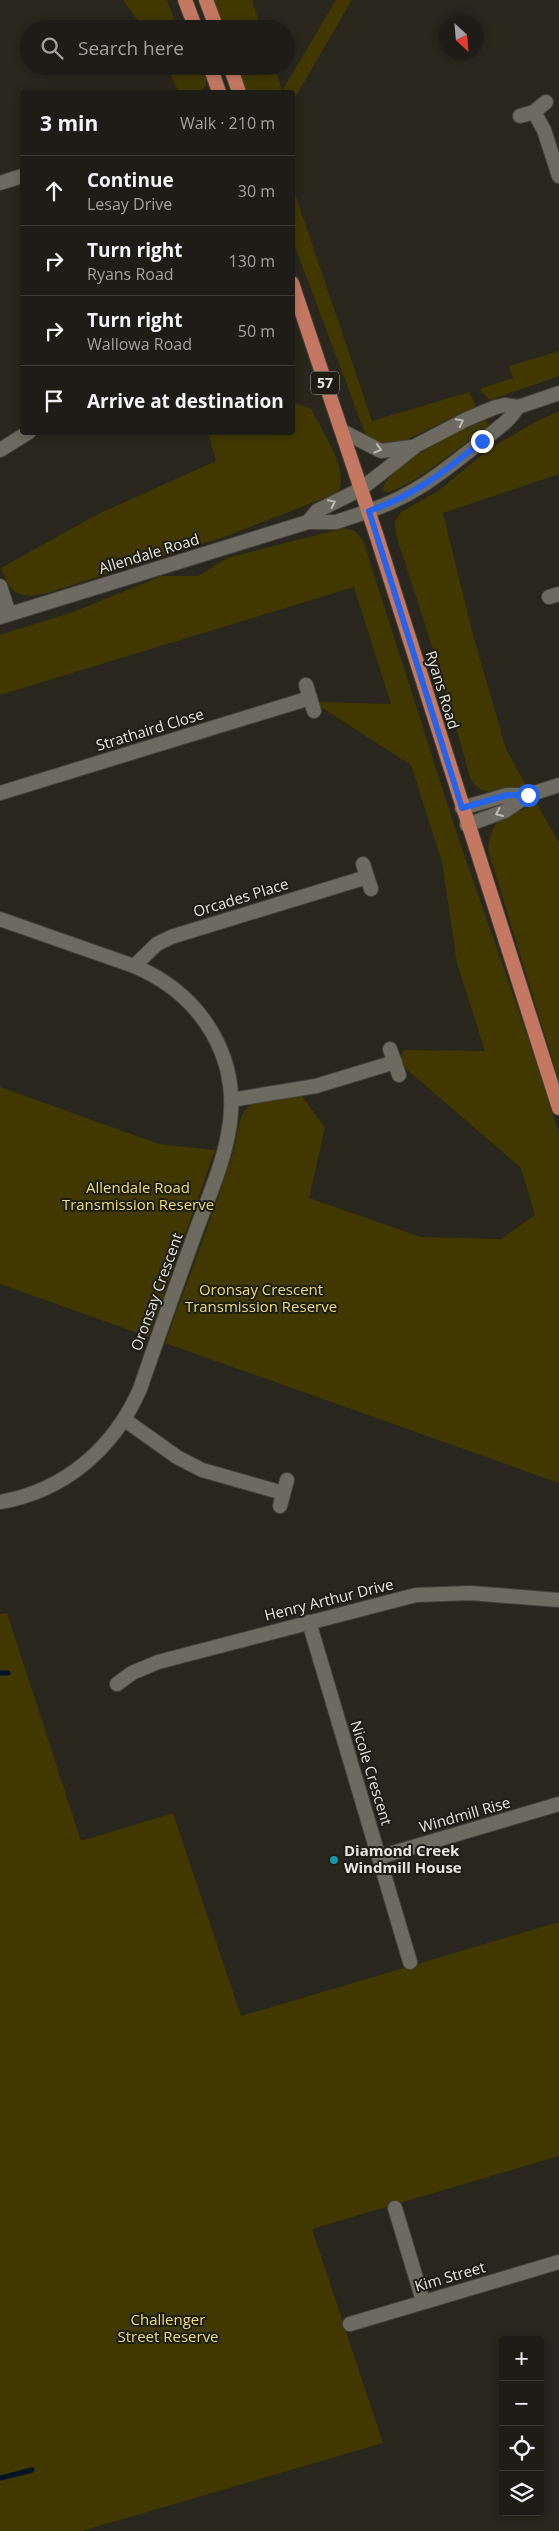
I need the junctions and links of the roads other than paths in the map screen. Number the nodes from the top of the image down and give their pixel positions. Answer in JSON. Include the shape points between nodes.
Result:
{"nodes":[{"id":1,"x":184,"y":0,"type":"edge"},
{"id":2,"x":206,"y":0,"type":"edge"},
{"id":3,"x":192,"y":20,"type":"edge"},
{"id":4,"x":214,"y":20,"type":"edge"},
{"id":5,"x":213,"y":75,"type":"edge"},
{"id":6,"x":233,"y":75,"type":"edge"},
{"id":7,"x":218,"y":90,"type":"edge"},
{"id":8,"x":238,"y":90,"type":"edge"},
{"id":9,"x":546,"y":102,"type":"dead end"},
{"id":10,"x":534,"y":112,"type":"junction"},
{"id":11,"x":520,"y":116,"type":"dead end"},
{"id":12,"x":559,"y":176,"type":"edge"},
{"id":13,"x":20,"y":177,"type":"edge"},
{"id":14,"x":0,"y":183,"type":"edge"},
{"id":15,"x":295,"y":292,"type":"edge"},
{"id":16,"x":559,"y":393,"type":"edge"},
{"id":17,"x":518,"y":407,"type":"junction"},
{"id":18,"x":342,"y":431,"type":"junction"},
{"id":19,"x":24,"y":435,"type":"edge"},
{"id":20,"x":417,"y":445,"type":"junction"},
{"id":21,"x":0,"y":450,"type":"edge"},
{"id":22,"x":361,"y":489,"type":"junction"},
{"id":23,"x":369,"y":511,"type":"junction"},
{"id":24,"x":308,"y":522,"type":"junction"},
{"id":25,"x":0,"y":586,"type":"edge"},
{"id":26,"x":5,"y":616,"type":"edge"},
{"id":27,"x":310,"y":698,"type":"dead end"},
{"id":28,"x":559,"y":785,"type":"edge"},
{"id":29,"x":0,"y":793,"type":"edge"},
{"id":30,"x":528,"y":795,"type":"junction"},
{"id":31,"x":462,"y":808,"type":"junction"},
{"id":32,"x":467,"y":824,"type":"junction"},
{"id":33,"x":367,"y":876,"type":"dead end"},
{"id":34,"x":0,"y":919,"type":"edge"},
{"id":35,"x":134,"y":966,"type":"junction"},
{"id":36,"x":394,"y":1062,"type":"dead end"},
{"id":37,"x":231,"y":1100,"type":"junction"},
{"id":38,"x":559,"y":1108,"type":"edge"},
{"id":39,"x":125,"y":1420,"type":"junction"},
{"id":40,"x":283,"y":1493,"type":"dead end"},
{"id":41,"x":0,"y":1502,"type":"edge"},
{"id":42,"x":559,"y":1600,"type":"edge"},
{"id":43,"x":309,"y":1622,"type":"junction"},
{"id":44,"x":117,"y":1684,"type":"dead end"},
{"id":45,"x":559,"y":1804,"type":"edge"},
{"id":46,"x":379,"y":1857,"type":"junction"},
{"id":47,"x":410,"y":1962,"type":"dead end"},
{"id":48,"x":395,"y":2208,"type":"dead end"},
{"id":49,"x":559,"y":2262,"type":"edge"},
{"id":50,"x":424,"y":2302,"type":"junction"},
{"id":51,"x":350,"y":2324,"type":"dead end"}],
"edges":[{"from":1,"to":3,"type":"main road"},
{"from":2,"to":4,"type":"main road"},
{"from":5,"to":7,"type":"main road"},
{"from":6,"to":8,"type":"main road"},
{"from":9,"to":10,"type":"street"},
{"from":10,"to":11,"type":"street"},
{"from":10,"to":12,"type":"street","via":[[544,130]]},
{"from":13,"to":14,"type":"street"},
{"from":15,"to":18,"type":"main road","name":"Ryans Road","number":"57"},
{"from":16,"to":17,"type":"street"},
{"from":20,"to":17,"type":"street","one_way":true,"via":[[489,410],[505,405]]},
{"from":17,"to":23,"type":"street","name":"Allendale Road","via":[[510,419],[442,475],[406,497]]},
{"from":18,"to":20,"type":"street","one_way":true,"via":[[381,451]]},
{"from":18,"to":22,"type":"main road","name":"Ryans Road","number":"57"},
{"from":19,"to":21,"type":"street"},
{"from":20,"to":22,"type":"street","name":"Allendale Road"},
{"from":22,"to":23,"type":"main road","name":"Ryans Road","number":"57"},
{"from":24,"to":22,"type":"street","name":"Allendale Road","one_way":true,"via":[[326,506]]},
{"from":23,"to":24,"type":"street","name":"Allendale Road","via":[[336,522]]},
{"from":23,"to":31,"type":"main road","name":"Ryans Road","number":"57"},
{"from":24,"to":26,"type":"street","name":"Allendale Road"},
{"from":25,"to":26,"type":"street"},
{"from":27,"to":29,"type":"street","name":"Strathaird Close"},
{"from":28,"to":30,"type":"street"},
{"from":30,"to":31,"type":"street","via":[[507,795]]},
{"from":30,"to":32,"type":"street","one_way":true,"via":[[504,811]]},
{"from":31,"to":32,"type":"main road","name":"Ryans Road","number":"57"},
{"from":32,"to":38,"type":"main road","name":"Ryans Road","number":"57"},
{"from":33,"to":35,"type":"street","name":"Orcades Place","via":[[170,937],[144,954]]},
{"from":34,"to":35,"type":"street","name":"Oronsay Crescent"},
{"from":35,"to":37,"type":"street","name":"Oronsay Crescent","via":[[178,991],[210,1028],[230,1078]]},
{"from":36,"to":37,"type":"street","via":[[316,1086]]},
{"from":37,"to":39,"type":"street","name":"Oronsay Crescent","via":[[225,1148],[140,1389]]},
{"from":39,"to":40,"type":"street","via":[[189,1464]]},
{"from":39,"to":41,"type":"street","name":"Oronsay Crescent","via":[[109,1441],[78,1470],[41,1490]]},
{"from":42,"to":43,"type":"street","name":"Henry Arthur Drive","via":[[444,1593],[416,1595]]},
{"from":43,"to":44,"type":"street","name":"Henry Arthur Drive","via":[[158,1662],[132,1673]]},
{"from":43,"to":46,"type":"street","name":"Nicole Crescent"},
{"from":45,"to":46,"type":"street","name":"Windmill Rise"},
{"from":46,"to":47,"type":"street","name":"Nicole Crescent"},
{"from":48,"to":50,"type":"street"},
{"from":49,"to":50,"type":"street","name":"Kim Street"},
{"from":50,"to":51,"type":"street","name":"Kim Street"}]}
